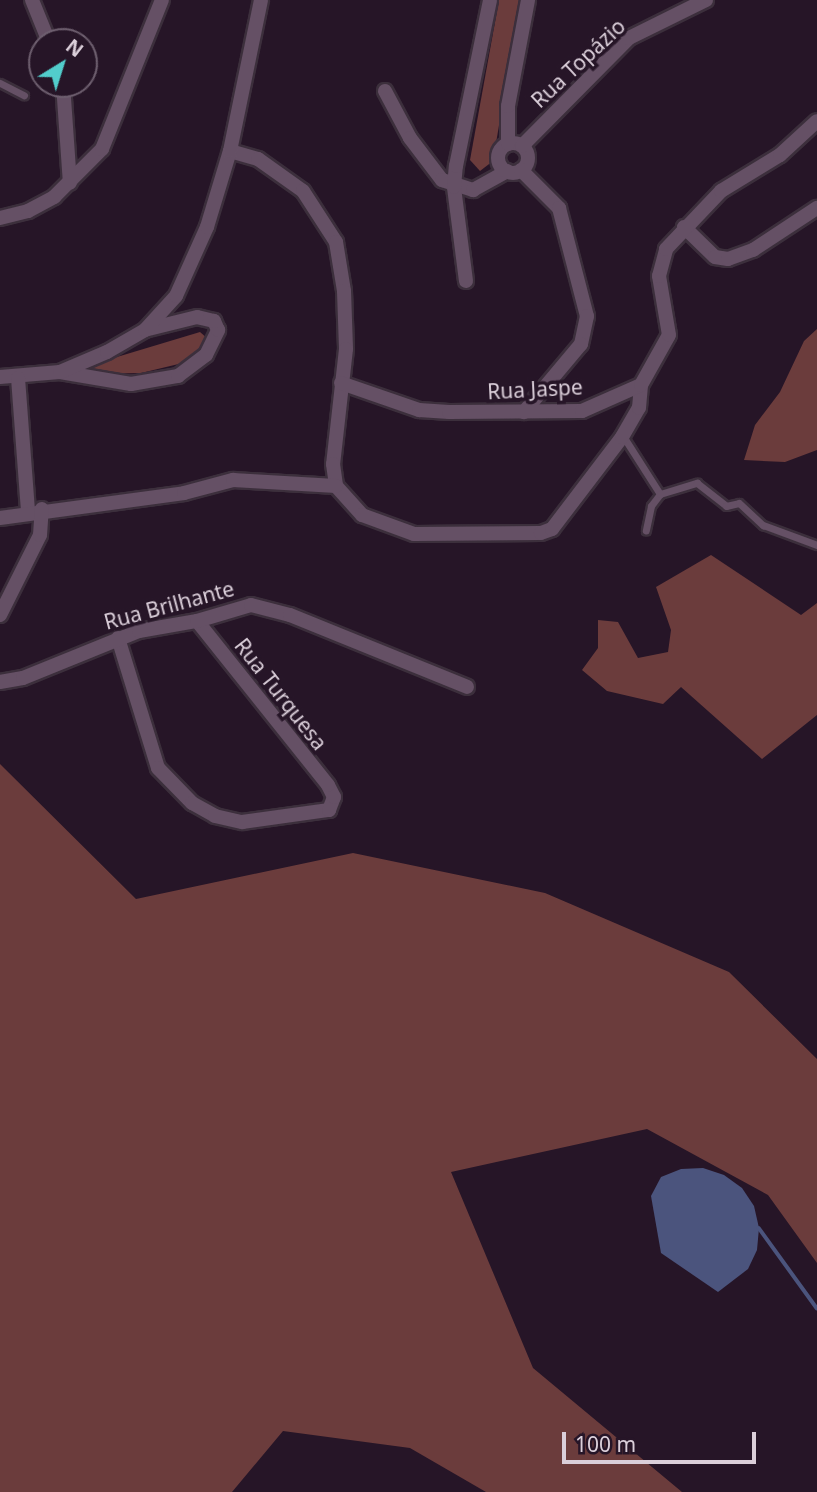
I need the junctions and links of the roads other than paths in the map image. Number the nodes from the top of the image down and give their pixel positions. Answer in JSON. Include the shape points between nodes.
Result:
{"nodes":[{"id":1,"x":32,"y":0,"type":"edge"},
{"id":2,"x":162,"y":0,"type":"edge"},
{"id":3,"x":261,"y":0,"type":"edge"},
{"id":4,"x":490,"y":0,"type":"edge"},
{"id":5,"x":528,"y":0,"type":"edge"},
{"id":6,"x":706,"y":0,"type":"edge"},
{"id":7,"x":43,"y":28,"type":"edge"},
{"id":8,"x":0,"y":83,"type":"edge"},
{"id":9,"x":385,"y":92,"type":"dead end"},
{"id":10,"x":24,"y":95,"type":"dead end"},
{"id":11,"x":64,"y":98,"type":"edge"},
{"id":12,"x":817,"y":121,"type":"edge"},
{"id":13,"x":515,"y":145,"type":"junction"},
{"id":14,"x":230,"y":152,"type":"junction"},
{"id":15,"x":514,"y":171,"type":"junction"},
{"id":16,"x":70,"y":183,"type":"junction"},
{"id":17,"x":454,"y":187,"type":"junction"},
{"id":18,"x":817,"y":208,"type":"edge"},
{"id":19,"x":0,"y":218,"type":"edge"},
{"id":20,"x":684,"y":227,"type":"junction"},
{"id":21,"x":466,"y":281,"type":"dead end"},
{"id":22,"x":145,"y":330,"type":"junction"},
{"id":23,"x":60,"y":372,"type":"junction"},
{"id":24,"x":0,"y":377,"type":"edge"},
{"id":25,"x":18,"y":378,"type":"junction"},
{"id":26,"x":341,"y":383,"type":"junction"},
{"id":27,"x":641,"y":385,"type":"junction"},
{"id":28,"x":524,"y":412,"type":"junction"},
{"id":29,"x":623,"y":435,"type":"junction"},
{"id":30,"x":336,"y":486,"type":"junction"},
{"id":31,"x":660,"y":494,"type":"junction"},
{"id":32,"x":35,"y":510,"type":"junction"},
{"id":33,"x":0,"y":518,"type":"edge"},
{"id":34,"x":646,"y":530,"type":"dead end"},
{"id":35,"x":817,"y":545,"type":"edge"},
{"id":36,"x":0,"y":615,"type":"edge"},
{"id":37,"x":197,"y":621,"type":"junction"},
{"id":38,"x":118,"y":639,"type":"junction"},
{"id":39,"x":0,"y":682,"type":"edge"},
{"id":40,"x":467,"y":687,"type":"dead end"}],
"edges":[{"from":1,"to":7,"type":"street"},
{"from":2,"to":16,"type":"street","via":[[114,129],[89,166]]},
{"from":3,"to":14,"type":"street"},
{"from":4,"to":17,"type":"street"},
{"from":5,"to":13,"type":"street","via":[[508,106]]},
{"from":6,"to":13,"type":"street","name":"Rua Topázio","via":[[629,38]]},
{"from":8,"to":10,"type":"lane"},
{"from":9,"to":17,"type":"street","via":[[423,158],[438,177]]},
{"from":11,"to":16,"type":"street"},
{"from":12,"to":20,"type":"street","via":[[780,155],[721,191]]},
{"from":13,"to":15,"type":"street","via":[[528,158]]},
{"from":13,"to":15,"type":"street","via":[[499,155]]},
{"from":14,"to":22,"type":"street","via":[[193,264],[176,296]]},
{"from":14,"to":26,"type":"street","via":[[281,173],[303,191],[327,222],[345,291]]},
{"from":15,"to":17,"type":"street","via":[[473,190]]},
{"from":15,"to":28,"type":"street","via":[[559,208],[587,316],[582,344]]},
{"from":16,"to":19,"type":"street","via":[[29,211]]},
{"from":17,"to":21,"type":"street"},
{"from":18,"to":20,"type":"street","via":[[752,250],[728,259],[715,257]]},
{"from":20,"to":27,"type":"street","via":[[661,261],[659,276],[669,335]]},
{"from":22,"to":23,"type":"street"},
{"from":22,"to":23,"type":"street","via":[[197,317],[214,321],[218,331],[206,355],[178,376],[131,384]]},
{"from":23,"to":25,"type":"street"},
{"from":24,"to":25,"type":"street"},
{"from":25,"to":32,"type":"street"},
{"from":26,"to":28,"type":"street","name":"Rua Jaspe","via":[[419,410]]},
{"from":26,"to":30,"type":"street","via":[[333,440]]},
{"from":27,"to":28,"type":"street","name":"Rua Jaspe","via":[[582,411]]},
{"from":27,"to":29,"type":"street","via":[[639,408]]},
{"from":29,"to":30,"type":"street","via":[[552,529],[541,533],[414,534],[362,515]]},
{"from":29,"to":31,"type":"lane"},
{"from":30,"to":32,"type":"street","via":[[233,480],[174,494]]},
{"from":31,"to":34,"type":"lane","via":[[651,506]]},
{"from":31,"to":35,"type":"lane","via":[[697,483],[726,506],[739,503],[763,525]]},
{"from":32,"to":33,"type":"street"},
{"from":32,"to":36,"type":"street","via":[[40,536]]},
{"from":37,"to":38,"type":"street","name":"Rua Brilhante"},
{"from":37,"to":38,"type":"street","name":"Rua Turquesa","via":[[333,793],[332,805],[321,813],[262,821],[215,816],[192,803],[158,768]]},
{"from":37,"to":40,"type":"street","name":"Rua Brilhante","via":[[263,606]]},
{"from":38,"to":39,"type":"street","name":"Rua Brilhante","via":[[23,678]]}]}
